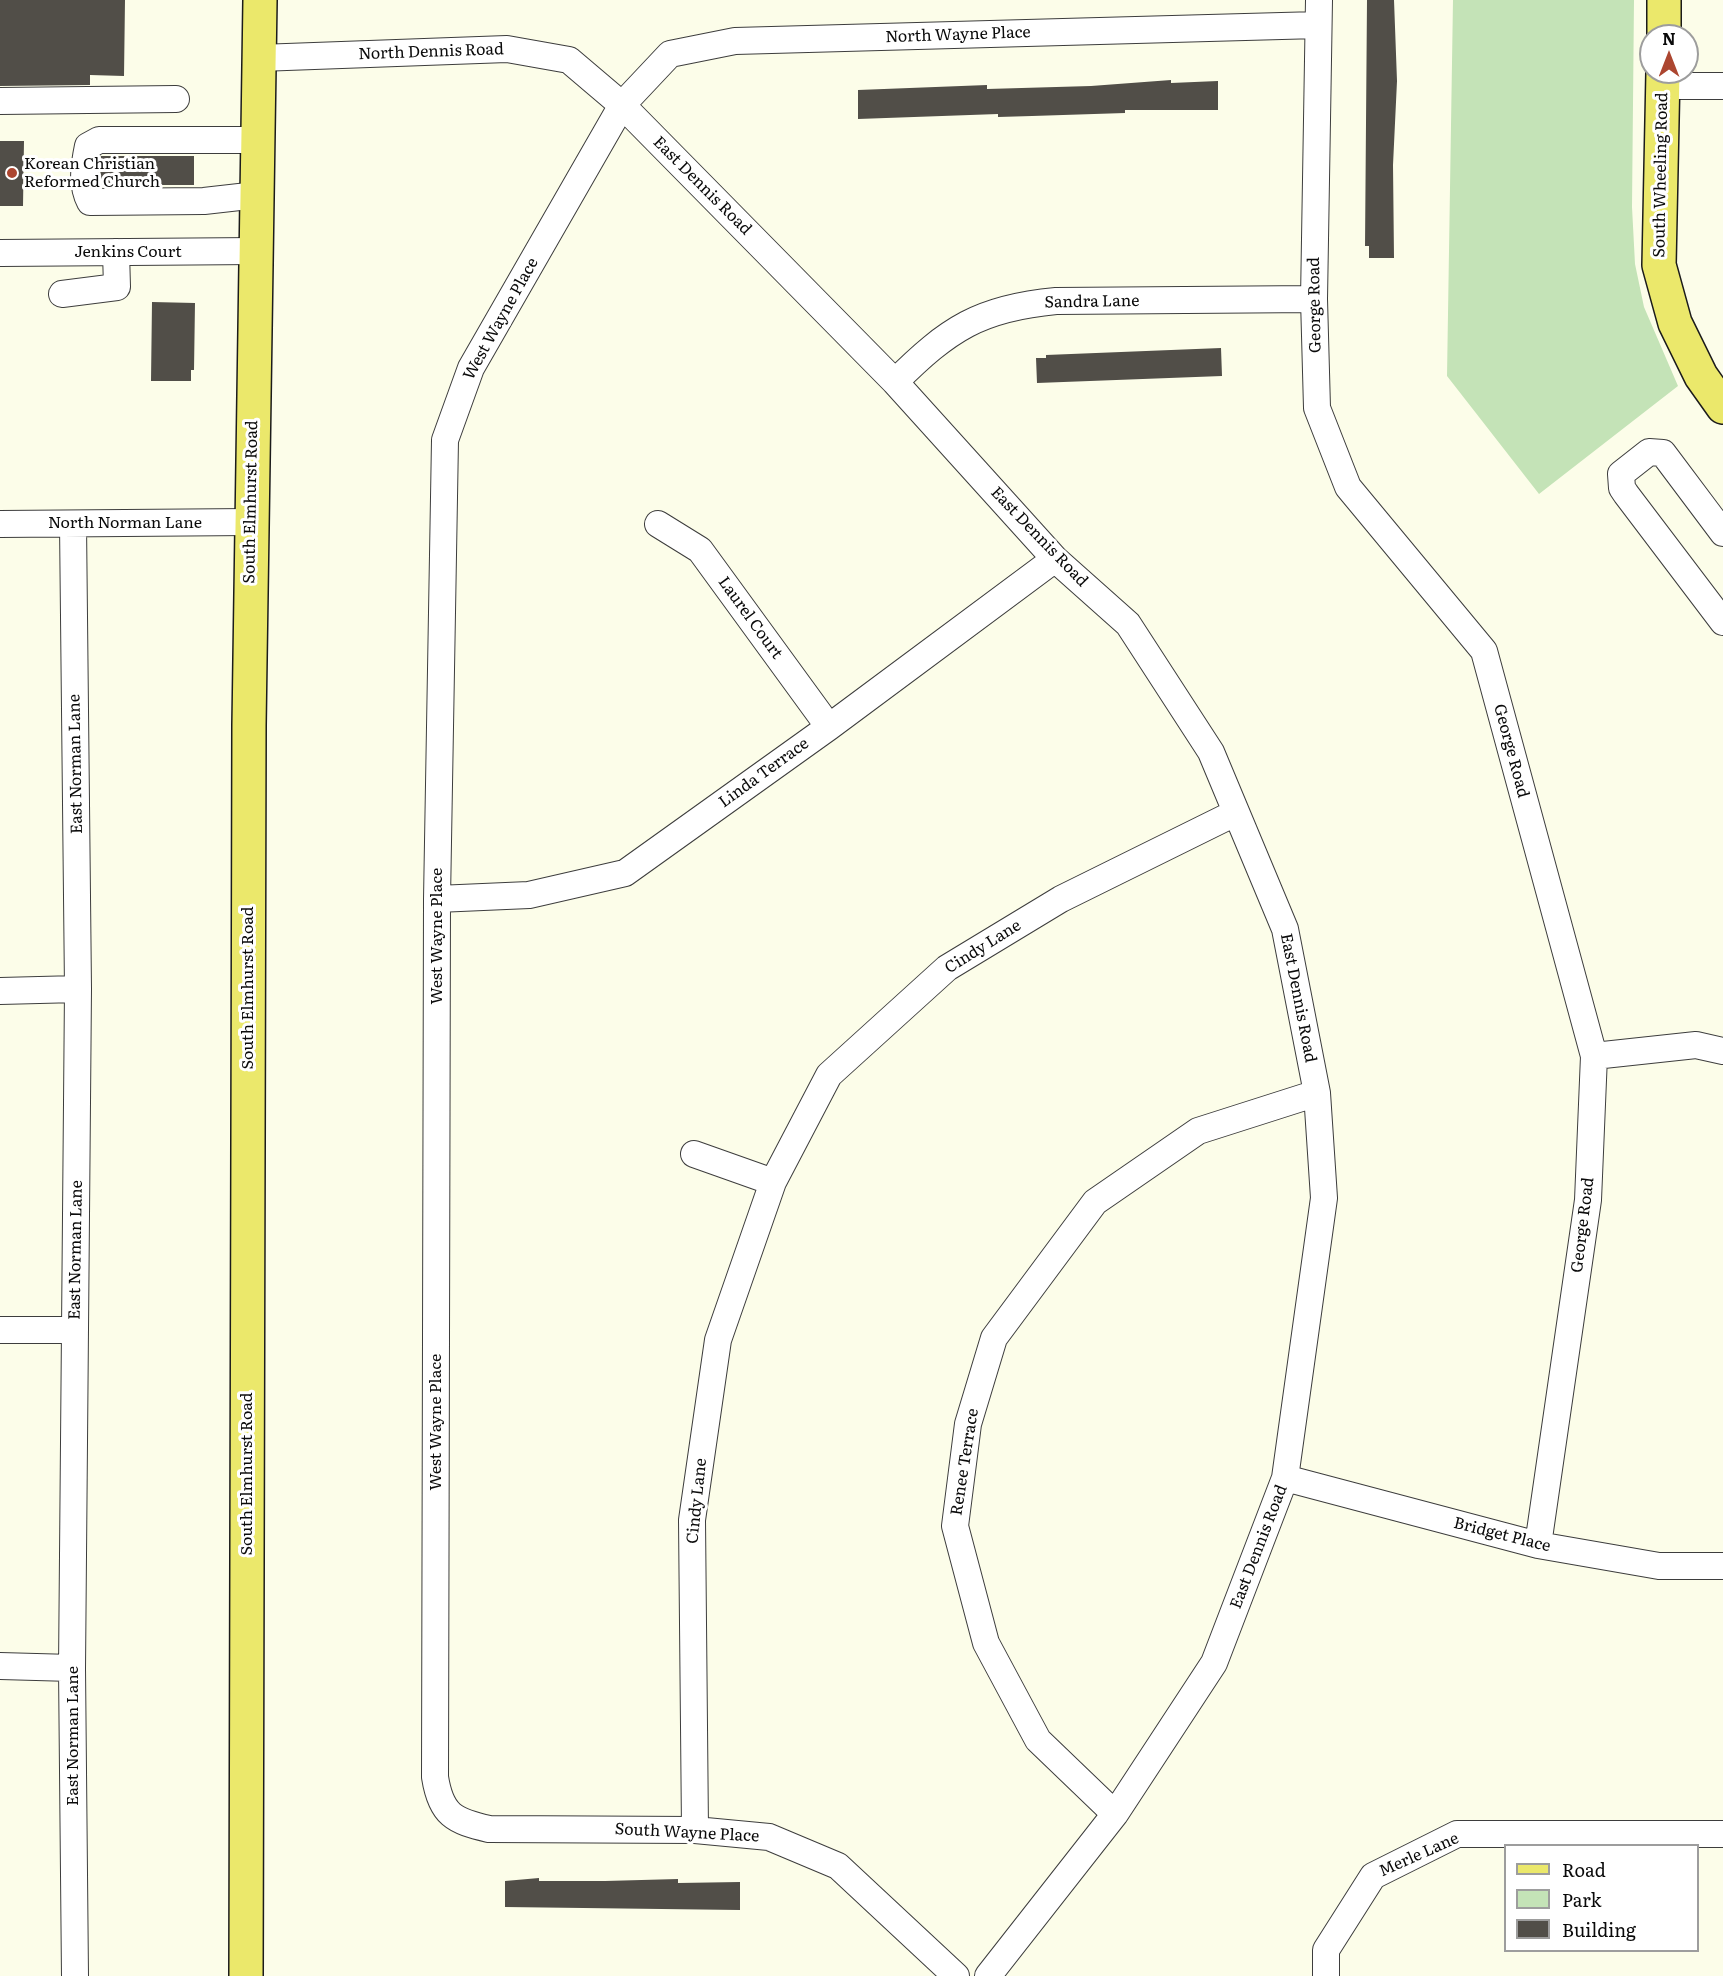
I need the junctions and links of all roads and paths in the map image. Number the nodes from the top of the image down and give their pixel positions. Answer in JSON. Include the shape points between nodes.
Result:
{"nodes":[{"id":1,"x":260,"y":0,"type":"edge"},
{"id":2,"x":1664,"y":0,"type":"edge"},
{"id":3,"x":1319,"y":12,"type":"edge"},
{"id":4,"x":1664,"y":24,"type":"edge"},
{"id":5,"x":259,"y":58,"type":"junction"},
{"id":6,"x":1699,"y":83,"type":"edge"},
{"id":7,"x":1663,"y":84,"type":"edge"},
{"id":8,"x":1723,"y":86,"type":"edge"},
{"id":9,"x":176,"y":99,"type":"dead end"},
{"id":10,"x":0,"y":101,"type":"edge"},
{"id":11,"x":621,"y":105,"type":"junction"},
{"id":12,"x":258,"y":140,"type":"junction"},
{"id":13,"x":257,"y":195,"type":"junction"},
{"id":14,"x":256,"y":251,"type":"junction"},
{"id":15,"x":116,"y":252,"type":"junction"},
{"id":16,"x":0,"y":253,"type":"edge"},
{"id":17,"x":62,"y":294,"type":"dead end"},
{"id":18,"x":1314,"y":299,"type":"junction"},
{"id":19,"x":895,"y":382,"type":"junction"},
{"id":20,"x":1723,"y":407,"type":"edge"},
{"id":21,"x":250,"y":522,"type":"junction"},
{"id":22,"x":0,"y":524,"type":"edge"},
{"id":23,"x":73,"y":524,"type":"junction"},
{"id":24,"x":658,"y":524,"type":"dead end"},
{"id":25,"x":1723,"y":532,"type":"edge"},
{"id":26,"x":1055,"y":559,"type":"junction"},
{"id":27,"x":1723,"y":622,"type":"edge"},
{"id":28,"x":829,"y":727,"type":"junction"},
{"id":29,"x":1235,"y":813,"type":"junction"},
{"id":30,"x":437,"y":899,"type":"junction"},
{"id":31,"x":78,"y":989,"type":"junction"},
{"id":32,"x":0,"y":991,"type":"edge"},
{"id":33,"x":1723,"y":1051,"type":"edge"},
{"id":34,"x":1594,"y":1056,"type":"junction"},
{"id":35,"x":1317,"y":1093,"type":"junction"},
{"id":36,"x":694,"y":1155,"type":"dead end"},
{"id":37,"x":773,"y":1182,"type":"junction"},
{"id":38,"x":0,"y":1330,"type":"edge"},
{"id":39,"x":75,"y":1330,"type":"junction"},
{"id":40,"x":1285,"y":1478,"type":"junction"},
{"id":41,"x":1538,"y":1545,"type":"junction"},
{"id":42,"x":1723,"y":1566,"type":"edge"},
{"id":43,"x":0,"y":1666,"type":"edge"},
{"id":44,"x":72,"y":1668,"type":"junction"},
{"id":45,"x":445,"y":1810,"type":"joint"},
{"id":46,"x":1115,"y":1814,"type":"junction"},
{"id":47,"x":695,"y":1830,"type":"junction"},
{"id":48,"x":1723,"y":1834,"type":"edge"},
{"id":49,"x":75,"y":1976,"type":"edge"},
{"id":50,"x":246,"y":1976,"type":"edge"},
{"id":51,"x":956,"y":1976,"type":"edge"},
{"id":52,"x":988,"y":1976,"type":"edge"},
{"id":53,"x":1326,"y":1976,"type":"edge"}],
"edges":[{"from":1,"to":5,"type":"main road","name":"South Elmhurst Road"},
{"from":2,"to":4,"type":"main road"},
{"from":3,"to":11,"type":"street","name":"North Wayne Place","via":[[735,41],[670,54]]},
{"from":3,"to":18,"type":"street","name":"George Road"},
{"from":5,"to":11,"type":"street","name":"North Dennis Road","via":[[507,49],[569,60]]},
{"from":5,"to":12,"type":"main road","name":"South Elmhurst Road"},
{"from":6,"to":8,"type":"street"},
{"from":7,"to":20,"type":"main road","name":"South Wheeling Road","via":[[1659,265],[1675,323],[1701,376]]},
{"from":9,"to":10,"type":"street"},
{"from":11,"to":19,"type":"street","name":"East Dennis Road"},
{"from":11,"to":30,"type":"street","name":"West Wayne Place","via":[[471,368],[445,440]]},
{"from":12,"to":13,"type":"main road","name":"South Elmhurst Road"},
{"from":12,"to":13,"type":"street","via":[[99,140],[88,146],[85,162],[85,192],[90,202],[204,201]]},
{"from":13,"to":14,"type":"main road","name":"South Elmhurst Road"},
{"from":14,"to":15,"type":"street","name":"Jenkins Court"},
{"from":14,"to":21,"type":"main road","name":"South Elmhurst Road"},
{"from":15,"to":16,"type":"street","name":"Jenkins Court"},
{"from":15,"to":17,"type":"street","via":[[117,287]]},
{"from":18,"to":19,"type":"street","name":"Sandra Lane","via":[[1056,301],[1015,305],[951,331]]},
{"from":18,"to":34,"type":"street","name":"George Road","via":[[1317,408],[1348,487],[1484,651]]},
{"from":19,"to":26,"type":"street","name":"East Dennis Road"},
{"from":21,"to":23,"type":"street","name":"North Norman Lane"},
{"from":21,"to":50,"type":"main road","name":"South Elmhurst Road"},
{"from":22,"to":23,"type":"street","name":"North Norman Lane"},
{"from":23,"to":31,"type":"street","name":"East Norman Lane"},
{"from":24,"to":28,"type":"street","name":"Laurel Court","via":[[700,550]]},
{"from":25,"to":27,"type":"street","via":[[1663,453],[1649,452],[1621,474],[1626,494]]},
{"from":26,"to":28,"type":"street","name":"Linda Terrace"},
{"from":26,"to":29,"type":"street","name":"East Dennis Road","via":[[1128,624],[1211,752]]},
{"from":28,"to":30,"type":"street","name":"Linda Terrace","via":[[625,873],[529,895]]},
{"from":29,"to":35,"type":"street","name":"East Dennis Road","via":[[1285,929]]},
{"from":29,"to":37,"type":"street","name":"Cindy Lane","via":[[1061,899],[947,968],[829,1075]]},
{"from":30,"to":45,"type":"street","name":"West Wayne Place","via":[[435,1777]]},
{"from":31,"to":32,"type":"street"},
{"from":31,"to":39,"type":"street","name":"East Norman Lane"},
{"from":33,"to":34,"type":"street","via":[[1696,1045]]},
{"from":34,"to":41,"type":"street","name":"George Road","via":[[1588,1200]]},
{"from":35,"to":40,"type":"street","name":"East Dennis Road","via":[[1324,1197]]},
{"from":35,"to":46,"type":"street","name":"Renee Terrace","via":[[1198,1131],[1095,1202],[994,1338],[968,1424],[955,1526],[986,1643],[1038,1740]]},
{"from":36,"to":37,"type":"street"},
{"from":37,"to":47,"type":"street","name":"Cindy Lane","via":[[718,1340],[692,1520]]},
{"from":38,"to":39,"type":"street"},
{"from":39,"to":44,"type":"street","name":"East Norman Lane"},
{"from":40,"to":41,"type":"street","name":"Bridget Place"},
{"from":40,"to":46,"type":"street","name":"East Dennis Road","via":[[1214,1663]]},
{"from":41,"to":42,"type":"street","name":"Bridget Place","via":[[1659,1566]]},
{"from":43,"to":44,"type":"street"},
{"from":44,"to":49,"type":"street","name":"East Norman Lane"},
{"from":45,"to":47,"type":"street","name":"South Wayne Place","via":[[463,1823],[489,1829]]},
{"from":46,"to":52,"type":"street","name":"East Dennis Road"},
{"from":47,"to":51,"type":"street","name":"South Wayne Place","via":[[769,1837],[838,1866]]},
{"from":48,"to":53,"type":"street","name":"Merle Lane","via":[[1458,1834],[1373,1876],[1326,1950]]}]}
